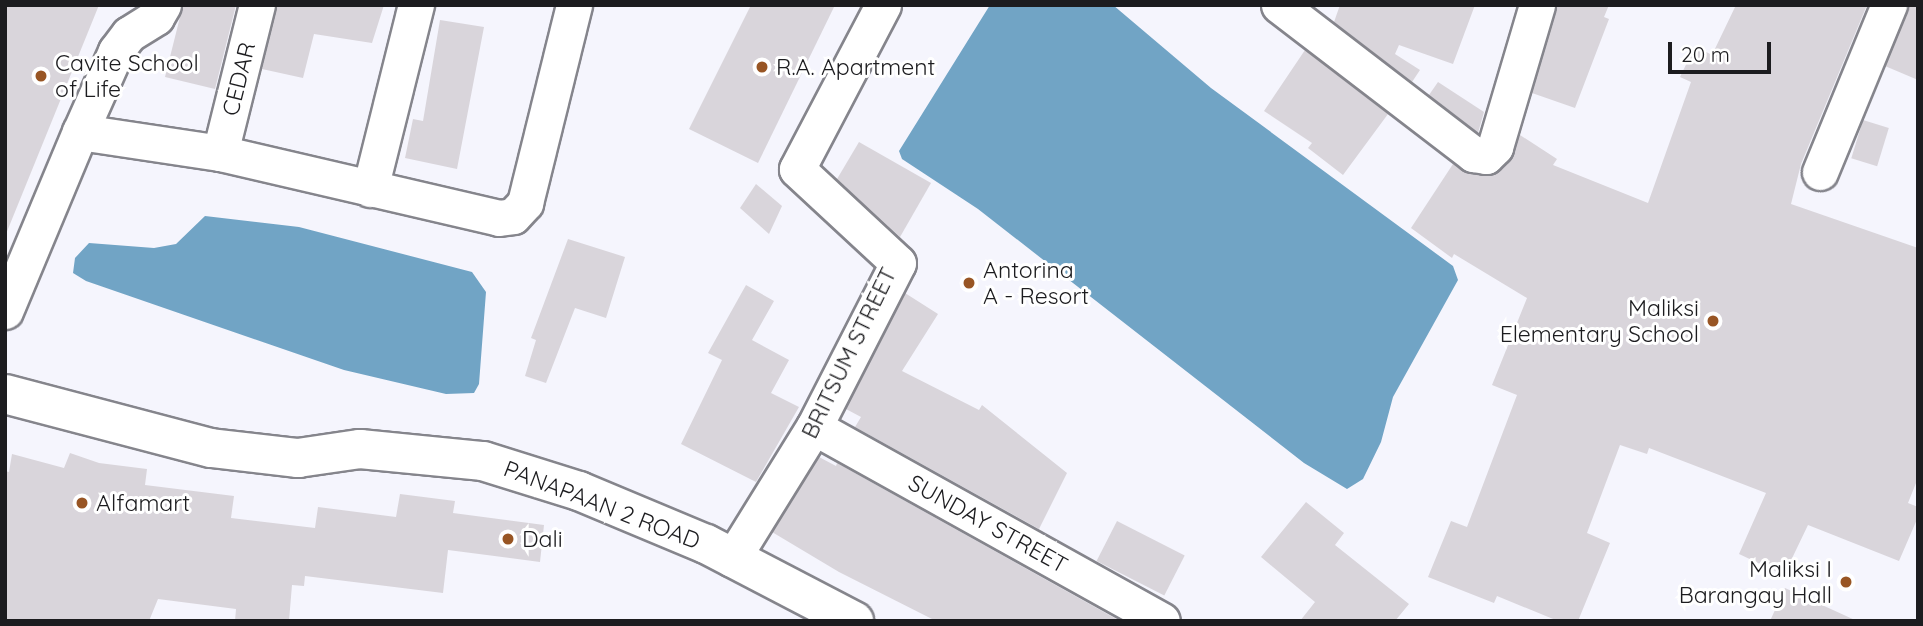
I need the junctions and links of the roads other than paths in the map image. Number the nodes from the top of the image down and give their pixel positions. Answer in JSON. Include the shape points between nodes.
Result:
{"nodes":[{"id":1,"x":163,"y":5,"type":"edge"},
{"id":2,"x":257,"y":5,"type":"edge"},
{"id":3,"x":416,"y":5,"type":"edge"},
{"id":4,"x":574,"y":5,"type":"edge"},
{"id":5,"x":883,"y":5,"type":"edge"},
{"id":6,"x":1279,"y":5,"type":"edge"},
{"id":7,"x":1537,"y":5,"type":"edge"},
{"id":8,"x":1889,"y":5,"type":"edge"},
{"id":9,"x":1318,"y":20,"type":"edge"},
{"id":10,"x":80,"y":132,"type":"junction"},
{"id":11,"x":220,"y":153,"type":"junction"},
{"id":12,"x":1820,"y":172,"type":"dead end"},
{"id":13,"x":370,"y":189,"type":"junction"},
{"id":14,"x":5,"y":311,"type":"edge"},
{"id":15,"x":5,"y":394,"type":"edge"},
{"id":16,"x":814,"y":427,"type":"junction"},
{"id":17,"x":732,"y":559,"type":"junction"},
{"id":18,"x":853,"y":621,"type":"edge"},
{"id":19,"x":1162,"y":621,"type":"edge"}],
"edges":[{"from":1,"to":10,"type":"street","via":[[156,17],[129,34],[116,51]]},
{"from":2,"to":11,"type":"street","name":"CEDAR"},
{"from":3,"to":13,"type":"street"},
{"from":4,"to":13,"type":"street","via":[[526,203],[513,216],[499,218]]},
{"from":5,"to":16,"type":"street","name":"BRITSUM STREET","via":[[797,169],[898,263]]},
{"from":6,"to":9,"type":"street"},
{"from":7,"to":9,"type":"street","via":[[1495,146],[1486,156],[1473,154]]},
{"from":8,"to":12,"type":"street"},
{"from":10,"to":11,"type":"street"},
{"from":10,"to":14,"type":"street"},
{"from":11,"to":13,"type":"street"},
{"from":15,"to":17,"type":"street","name":"PANAPAAN 2 ROAD","via":[[211,448],[298,458],[360,449],[483,461],[579,491]]},
{"from":16,"to":17,"type":"street","name":"BRITSUM STREET"},
{"from":16,"to":19,"type":"street","name":"SUNDAY STREET"},
{"from":17,"to":18,"type":"street","name":"PANAPAAN 2 ROAD"}]}
